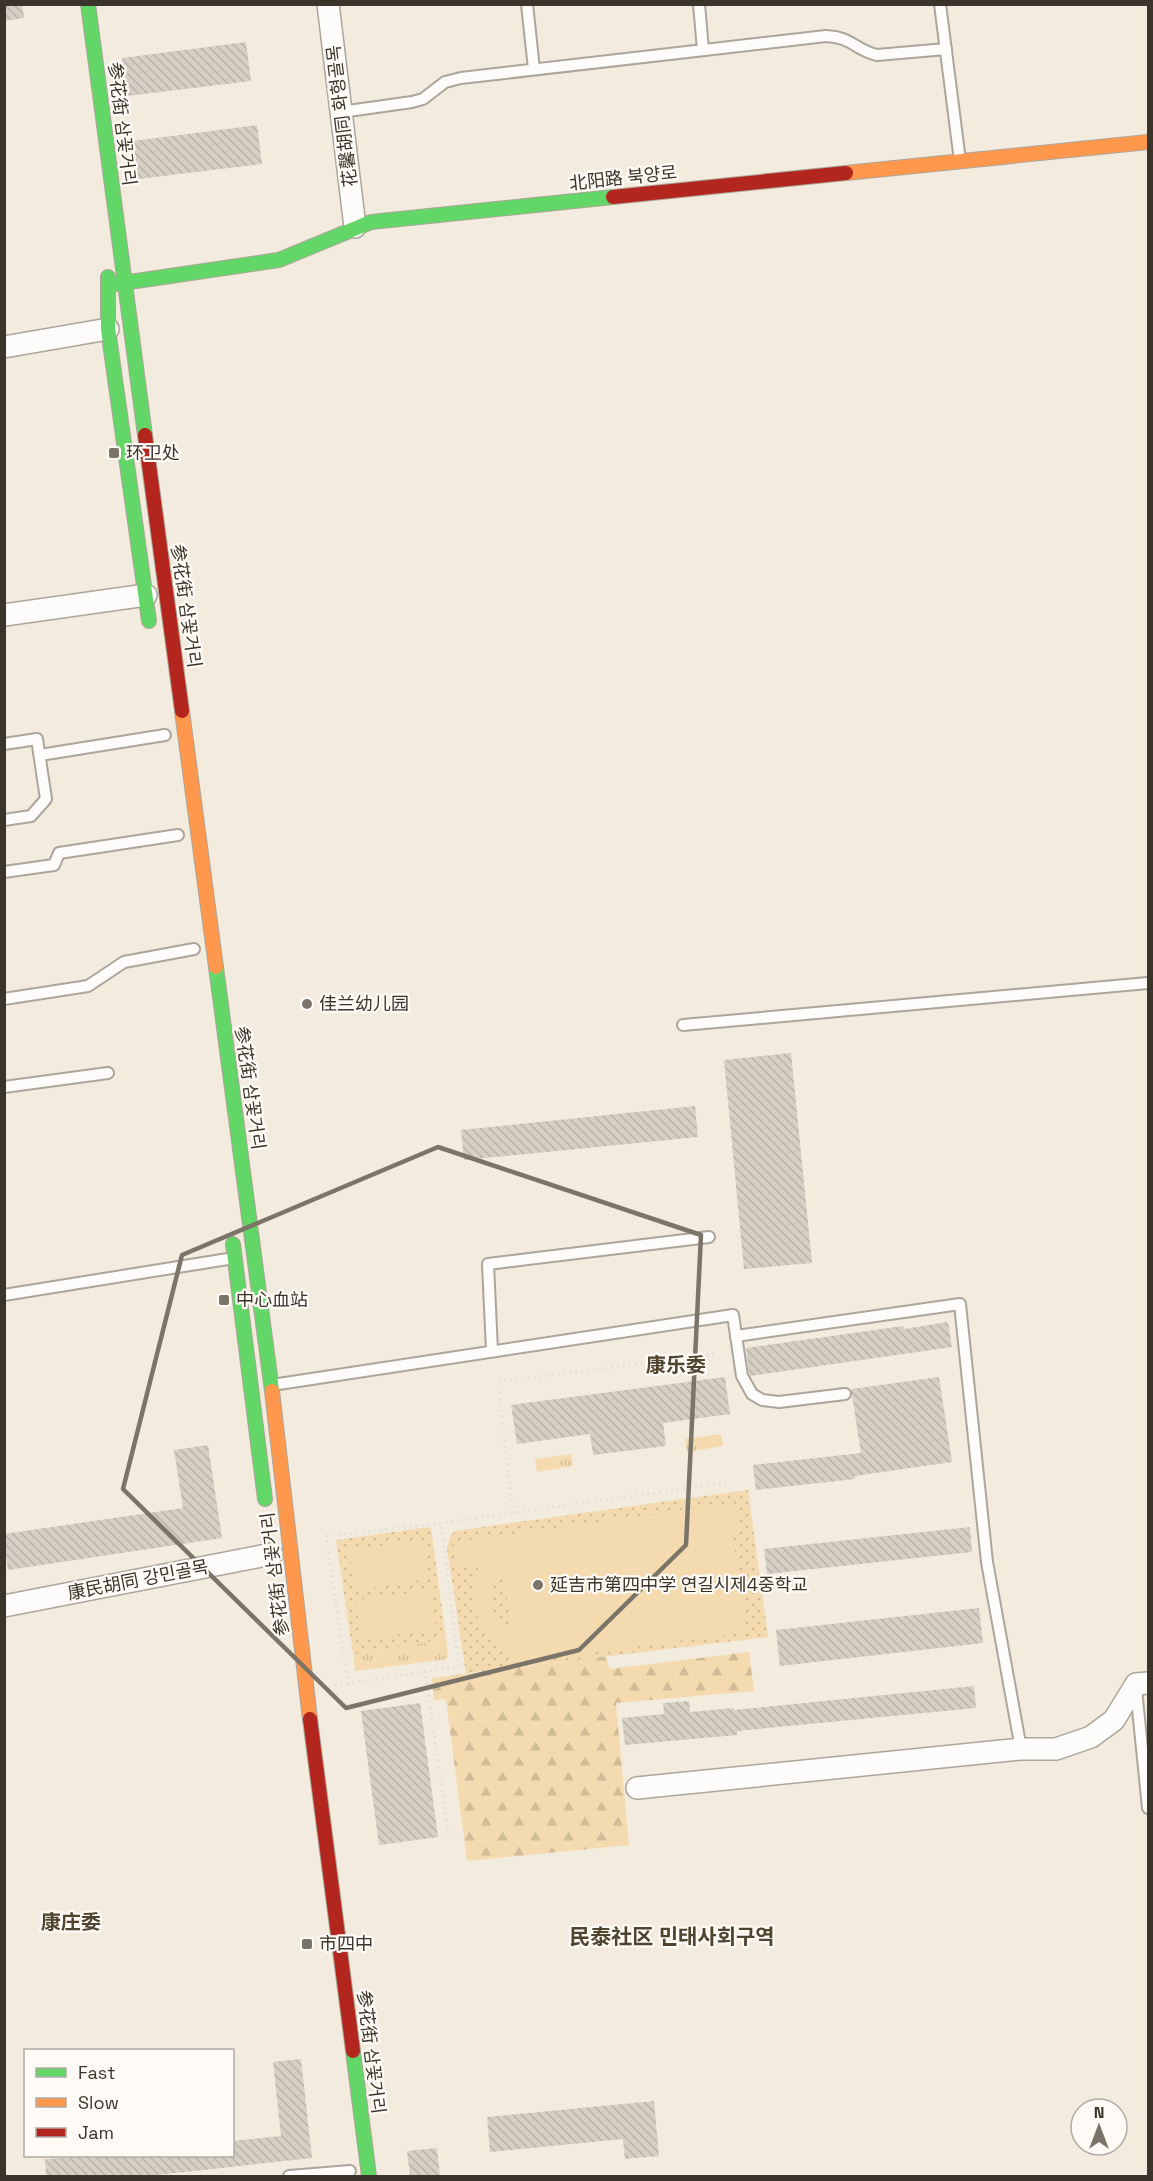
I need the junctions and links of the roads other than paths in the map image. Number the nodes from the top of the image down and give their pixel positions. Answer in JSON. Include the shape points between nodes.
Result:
{"nodes":[{"id":1,"x":88,"y":4,"type":"edge"},
{"id":2,"x":328,"y":4,"type":"edge"},
{"id":3,"x":527,"y":4,"type":"edge"},
{"id":4,"x":699,"y":4,"type":"edge"},
{"id":5,"x":940,"y":4,"type":"edge"},
{"id":6,"x":946,"y":49,"type":"junction"},
{"id":7,"x":703,"y":50,"type":"junction"},
{"id":8,"x":534,"y":69,"type":"junction"},
{"id":9,"x":341,"y":112,"type":"junction"},
{"id":10,"x":1149,"y":142,"type":"edge"},
{"id":11,"x":960,"y":161,"type":"junction"},
{"id":12,"x":355,"y":227,"type":"junction"},
{"id":13,"x":106,"y":261,"type":"dead end"},
{"id":14,"x":124,"y":282,"type":"junction"},
{"id":15,"x":109,"y":285,"type":"junction"},
{"id":16,"x":108,"y":329,"type":"junction"},
{"id":17,"x":4,"y":347,"type":"edge"},
{"id":18,"x":146,"y":596,"type":"junction"},
{"id":19,"x":4,"y":615,"type":"edge"},
{"id":20,"x":151,"y":630,"type":"dead end"},
{"id":21,"x":165,"y":735,"type":"dead end"},
{"id":22,"x":4,"y":744,"type":"edge"},
{"id":23,"x":40,"y":755,"type":"junction"},
{"id":24,"x":4,"y":820,"type":"edge"},
{"id":25,"x":178,"y":835,"type":"dead end"},
{"id":26,"x":4,"y":872,"type":"edge"},
{"id":27,"x":194,"y":950,"type":"dead end"},
{"id":28,"x":1149,"y":983,"type":"edge"},
{"id":29,"x":4,"y":999,"type":"edge"},
{"id":30,"x":683,"y":1025,"type":"dead end"},
{"id":31,"x":108,"y":1073,"type":"dead end"},
{"id":32,"x":4,"y":1088,"type":"edge"},
{"id":33,"x":232,"y":1236,"type":"dead end"},
{"id":34,"x":709,"y":1237,"type":"dead end"},
{"id":35,"x":234,"y":1258,"type":"junction"},
{"id":36,"x":4,"y":1295,"type":"edge"},
{"id":37,"x":736,"y":1336,"type":"junction"},
{"id":38,"x":492,"y":1351,"type":"junction"},
{"id":39,"x":271,"y":1385,"type":"junction"},
{"id":40,"x":845,"y":1394,"type":"dead end"},
{"id":41,"x":266,"y":1507,"type":"dead end"},
{"id":42,"x":272,"y":1554,"type":"dead end"},
{"id":43,"x":4,"y":1606,"type":"edge"},
{"id":44,"x":1142,"y":1683,"type":"edge"},
{"id":45,"x":1021,"y":1749,"type":"junction"},
{"id":46,"x":637,"y":1788,"type":"dead end"},
{"id":47,"x":1149,"y":1808,"type":"edge"},
{"id":48,"x":349,"y":2169,"type":"edge"},
{"id":49,"x":289,"y":2176,"type":"edge"},
{"id":50,"x":369,"y":2176,"type":"edge"}],
"edges":[{"from":1,"to":14,"type":"main road","name":"参花街 삼꽃거리"},
{"from":2,"to":9,"type":"street","name":"花馨胡同 화형골목"},
{"from":3,"to":8,"type":"lane"},
{"from":4,"to":7,"type":"lane"},
{"from":5,"to":6,"type":"lane"},
{"from":6,"to":7,"type":"lane","via":[[877,55],[840,36],[826,36]]},
{"from":6,"to":11,"type":"lane"},
{"from":7,"to":8,"type":"lane"},
{"from":8,"to":9,"type":"lane","via":[[460,78],[445,82],[423,99]]},
{"from":9,"to":12,"type":"street","name":"花馨胡同 화형골목"},
{"from":10,"to":11,"type":"main road","name":"北阳路 북양로"},
{"from":11,"to":12,"type":"main road","name":"北阳路 북양로","via":[[372,222]]},
{"from":12,"to":14,"type":"main road","name":"北阳路 북양로","via":[[279,260]]},
{"from":13,"to":15,"type":"main road"},
{"from":14,"to":15,"type":"main road","name":"北阳路 북양로"},
{"from":14,"to":39,"type":"main road","name":"参花街 삼꽃거리"},
{"from":15,"to":16,"type":"main road"},
{"from":16,"to":17,"type":"street"},
{"from":16,"to":18,"type":"main road"},
{"from":18,"to":19,"type":"street"},
{"from":18,"to":20,"type":"main road"},
{"from":21,"to":23,"type":"lane"},
{"from":22,"to":23,"type":"lane","via":[[37,739]]},
{"from":23,"to":24,"type":"lane","via":[[46,799],[31,816]]},
{"from":25,"to":26,"type":"lane","via":[[59,853],[54,864]]},
{"from":27,"to":29,"type":"lane","via":[[124,962],[88,986]]},
{"from":28,"to":30,"type":"lane"},
{"from":31,"to":32,"type":"lane"},
{"from":33,"to":35,"type":"main road","name":"参花街 삼꽃거리"},
{"from":34,"to":38,"type":"lane","via":[[488,1264]]},
{"from":35,"to":36,"type":"lane"},
{"from":35,"to":41,"type":"main road","name":"参花街 삼꽃거리"},
{"from":37,"to":38,"type":"lane","via":[[733,1315]]},
{"from":37,"to":40,"type":"lane","via":[[742,1376],[752,1394],[762,1400],[779,1402]]},
{"from":37,"to":45,"type":"lane","via":[[960,1304],[987,1562]]},
{"from":38,"to":39,"type":"lane"},
{"from":39,"to":50,"type":"main road","name":"参花街 삼꽃거리"},
{"from":42,"to":43,"type":"street","name":"康民胡同 강민골목"},
{"from":44,"to":45,"type":"street","via":[[1114,1720],[1091,1737],[1056,1749]]},
{"from":44,"to":47,"type":"lane"},
{"from":45,"to":46,"type":"street"},
{"from":48,"to":49,"type":"lane"}]}
